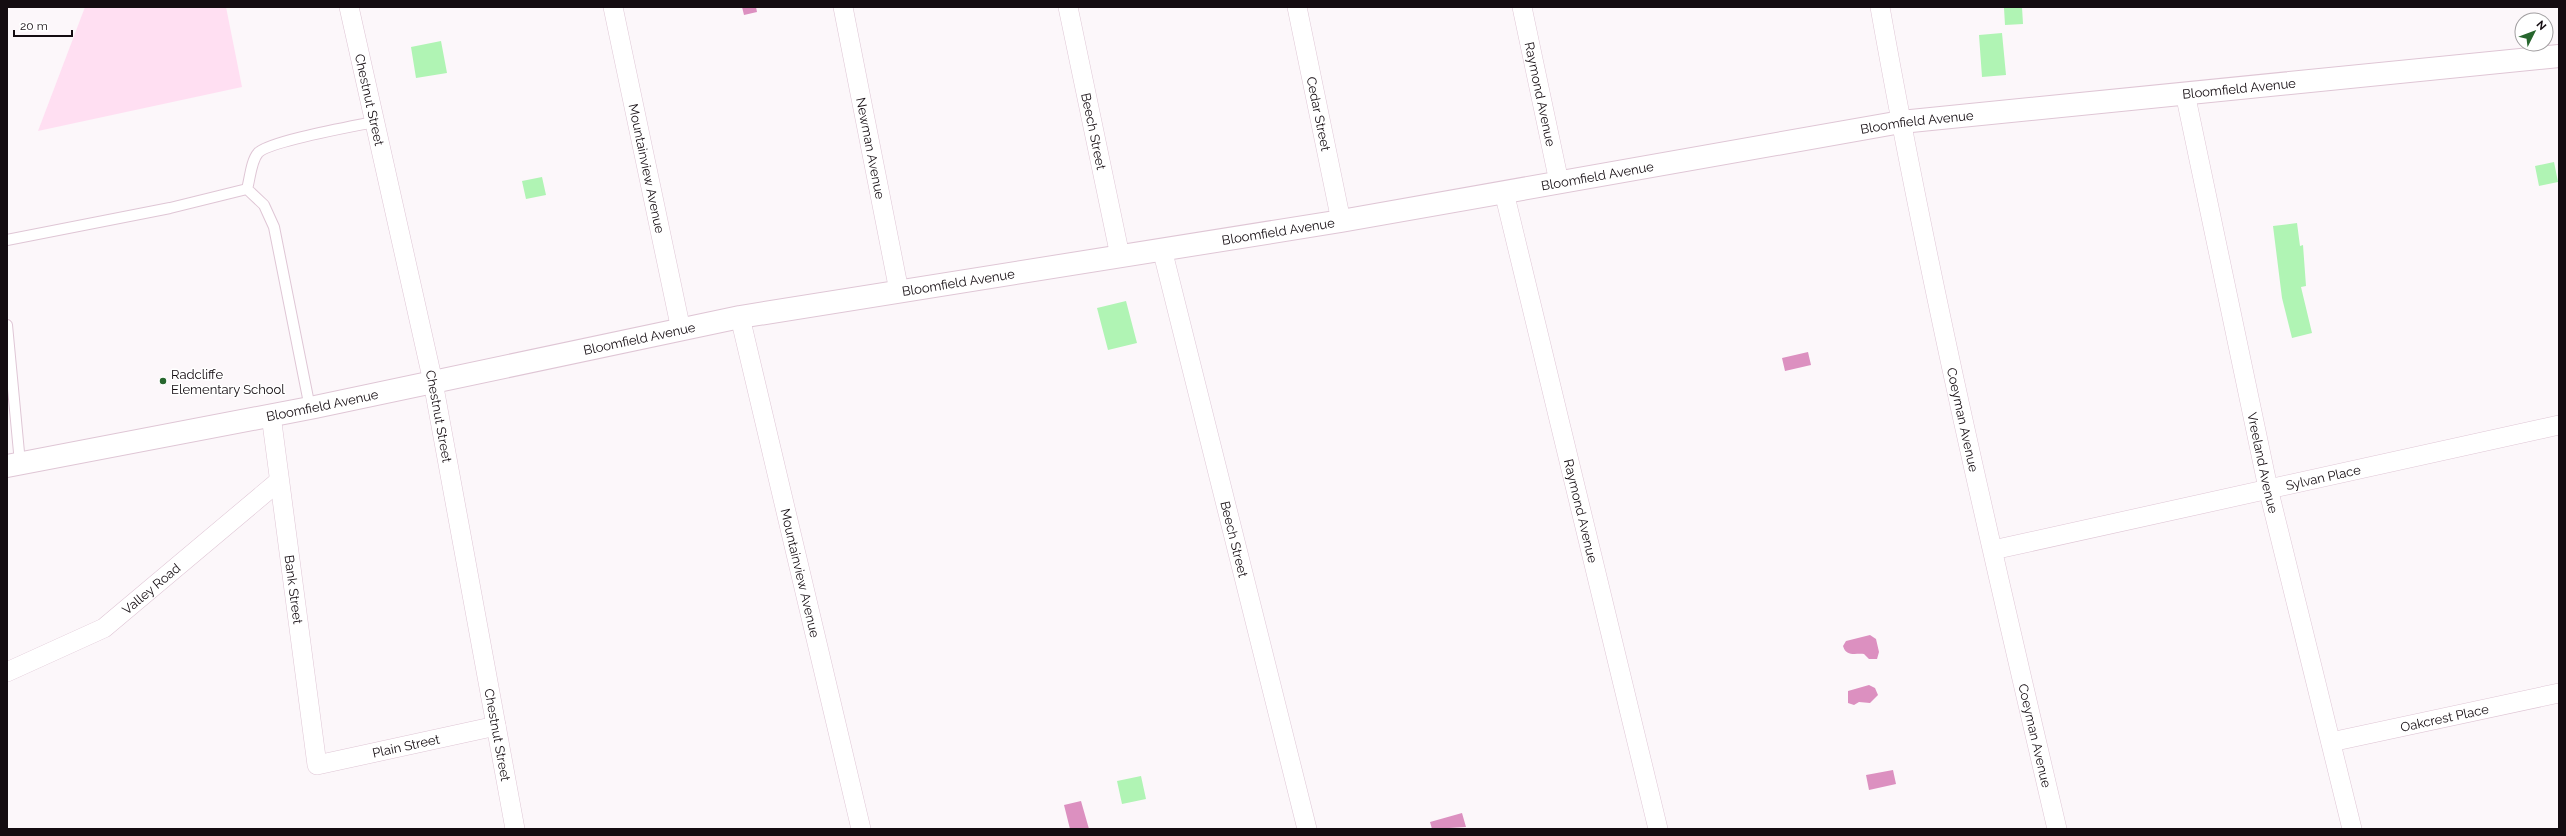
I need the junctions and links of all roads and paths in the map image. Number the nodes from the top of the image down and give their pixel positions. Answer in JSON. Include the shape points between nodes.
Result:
{"nodes":[{"id":1,"x":348,"y":7,"type":"edge"},
{"id":2,"x":613,"y":7,"type":"edge"},
{"id":3,"x":843,"y":7,"type":"edge"},
{"id":4,"x":1068,"y":7,"type":"edge"},
{"id":5,"x":1297,"y":7,"type":"edge"},
{"id":6,"x":1522,"y":7,"type":"edge"},
{"id":7,"x":1880,"y":7,"type":"edge"},
{"id":8,"x":2559,"y":56,"type":"edge"},
{"id":9,"x":2185,"y":93,"type":"junction"},
{"id":10,"x":374,"y":122,"type":"junction"},
{"id":11,"x":1900,"y":122,"type":"junction"},
{"id":12,"x":1559,"y":182,"type":"junction"},
{"id":13,"x":247,"y":189,"type":"junction"},
{"id":14,"x":1504,"y":192,"type":"junction"},
{"id":15,"x":1341,"y":221,"type":"junction"},
{"id":16,"x":7,"y":240,"type":"edge"},
{"id":17,"x":1162,"y":249,"type":"junction"},
{"id":18,"x":1120,"y":256,"type":"junction"},
{"id":19,"x":898,"y":291,"type":"junction"},
{"id":20,"x":740,"y":317,"type":"junction"},
{"id":21,"x":7,"y":325,"type":"edge"},
{"id":22,"x":681,"y":330,"type":"junction"},
{"id":23,"x":433,"y":382,"type":"junction"},
{"id":24,"x":310,"y":408,"type":"junction"},
{"id":25,"x":271,"y":415,"type":"junction"},
{"id":26,"x":2559,"y":425,"type":"edge"},
{"id":27,"x":14,"y":464,"type":"edge"},
{"id":28,"x":279,"y":481,"type":"junction"},
{"id":29,"x":2268,"y":488,"type":"junction"},
{"id":30,"x":1993,"y":550,"type":"junction"},
{"id":31,"x":7,"y":672,"type":"edge"},
{"id":32,"x":2559,"y":693,"type":"edge"},
{"id":33,"x":496,"y":726,"type":"junction"},
{"id":34,"x":2330,"y":742,"type":"junction"},
{"id":35,"x":317,"y":765,"type":"joint"},
{"id":36,"x":515,"y":829,"type":"edge"},
{"id":37,"x":861,"y":829,"type":"edge"},
{"id":38,"x":1307,"y":829,"type":"edge"},
{"id":39,"x":1658,"y":829,"type":"edge"},
{"id":40,"x":2057,"y":829,"type":"edge"},
{"id":41,"x":2352,"y":829,"type":"edge"}],
"edges":[{"from":1,"to":10,"type":"street","name":"Chestnut Street"},
{"from":2,"to":22,"type":"street","name":"Mountainview Avenue"},
{"from":3,"to":19,"type":"street","name":"Newman Avenue"},
{"from":4,"to":18,"type":"street","name":"Beech Street"},
{"from":5,"to":15,"type":"street","name":"Cedar Street"},
{"from":6,"to":12,"type":"street","name":"Raymond Avenue"},
{"from":7,"to":11,"type":"street","name":"Coeyman Avenue"},
{"from":8,"to":9,"type":"street","name":"Bloomfield Avenue"},
{"from":9,"to":11,"type":"street","name":"Bloomfield Avenue"},
{"from":9,"to":29,"type":"street","name":"Vreeland Avenue"},
{"from":10,"to":13,"type":"lane","via":[[300,138],[262,150],[257,155]]},
{"from":10,"to":23,"type":"street","name":"Chestnut Street"},
{"from":11,"to":12,"type":"street","name":"Bloomfield Avenue"},
{"from":11,"to":30,"type":"street","name":"Coeyman Avenue"},
{"from":12,"to":14,"type":"street","name":"Bloomfield Avenue"},
{"from":13,"to":16,"type":"lane","via":[[170,208]]},
{"from":13,"to":24,"type":"lane","via":[[264,205],[274,228]]},
{"from":14,"to":15,"type":"street","name":"Bloomfield Avenue"},
{"from":14,"to":39,"type":"street","name":"Raymond Avenue"},
{"from":15,"to":17,"type":"street","name":"Bloomfield Avenue"},
{"from":17,"to":18,"type":"street","name":"Bloomfield Avenue"},
{"from":17,"to":38,"type":"street","name":"Beech Street"},
{"from":18,"to":19,"type":"street","name":"Bloomfield Avenue"},
{"from":19,"to":20,"type":"street","name":"Bloomfield Avenue"},
{"from":20,"to":22,"type":"street","name":"Bloomfield Avenue"},
{"from":20,"to":37,"type":"street","name":"Mountainview Avenue"},
{"from":21,"to":27,"type":"lane"},
{"from":22,"to":23,"type":"street","name":"Bloomfield Avenue"},
{"from":23,"to":24,"type":"street","name":"Bloomfield Avenue"},
{"from":23,"to":33,"type":"street","name":"Chestnut Street"},
{"from":24,"to":25,"type":"street","name":"Bloomfield Avenue"},
{"from":25,"to":27,"type":"street","name":"Bloomfield Avenue"},
{"from":25,"to":28,"type":"street","name":"Bank Street"},
{"from":26,"to":29,"type":"street","name":"Sylvan Place"},
{"from":28,"to":31,"type":"street","name":"Valley Road","via":[[104,628]]},
{"from":28,"to":35,"type":"street","name":"Bank Street"},
{"from":29,"to":30,"type":"street","name":"Sylvan Place"},
{"from":29,"to":34,"type":"street","name":"Vreeland Avenue"},
{"from":30,"to":40,"type":"street","name":"Coeyman Avenue"},
{"from":32,"to":34,"type":"street","name":"Oakcrest Place"},
{"from":33,"to":35,"type":"street","name":"Plain Street"},
{"from":33,"to":36,"type":"street","name":"Chestnut Street"},
{"from":34,"to":41,"type":"street","name":"Vreeland Avenue"}]}
